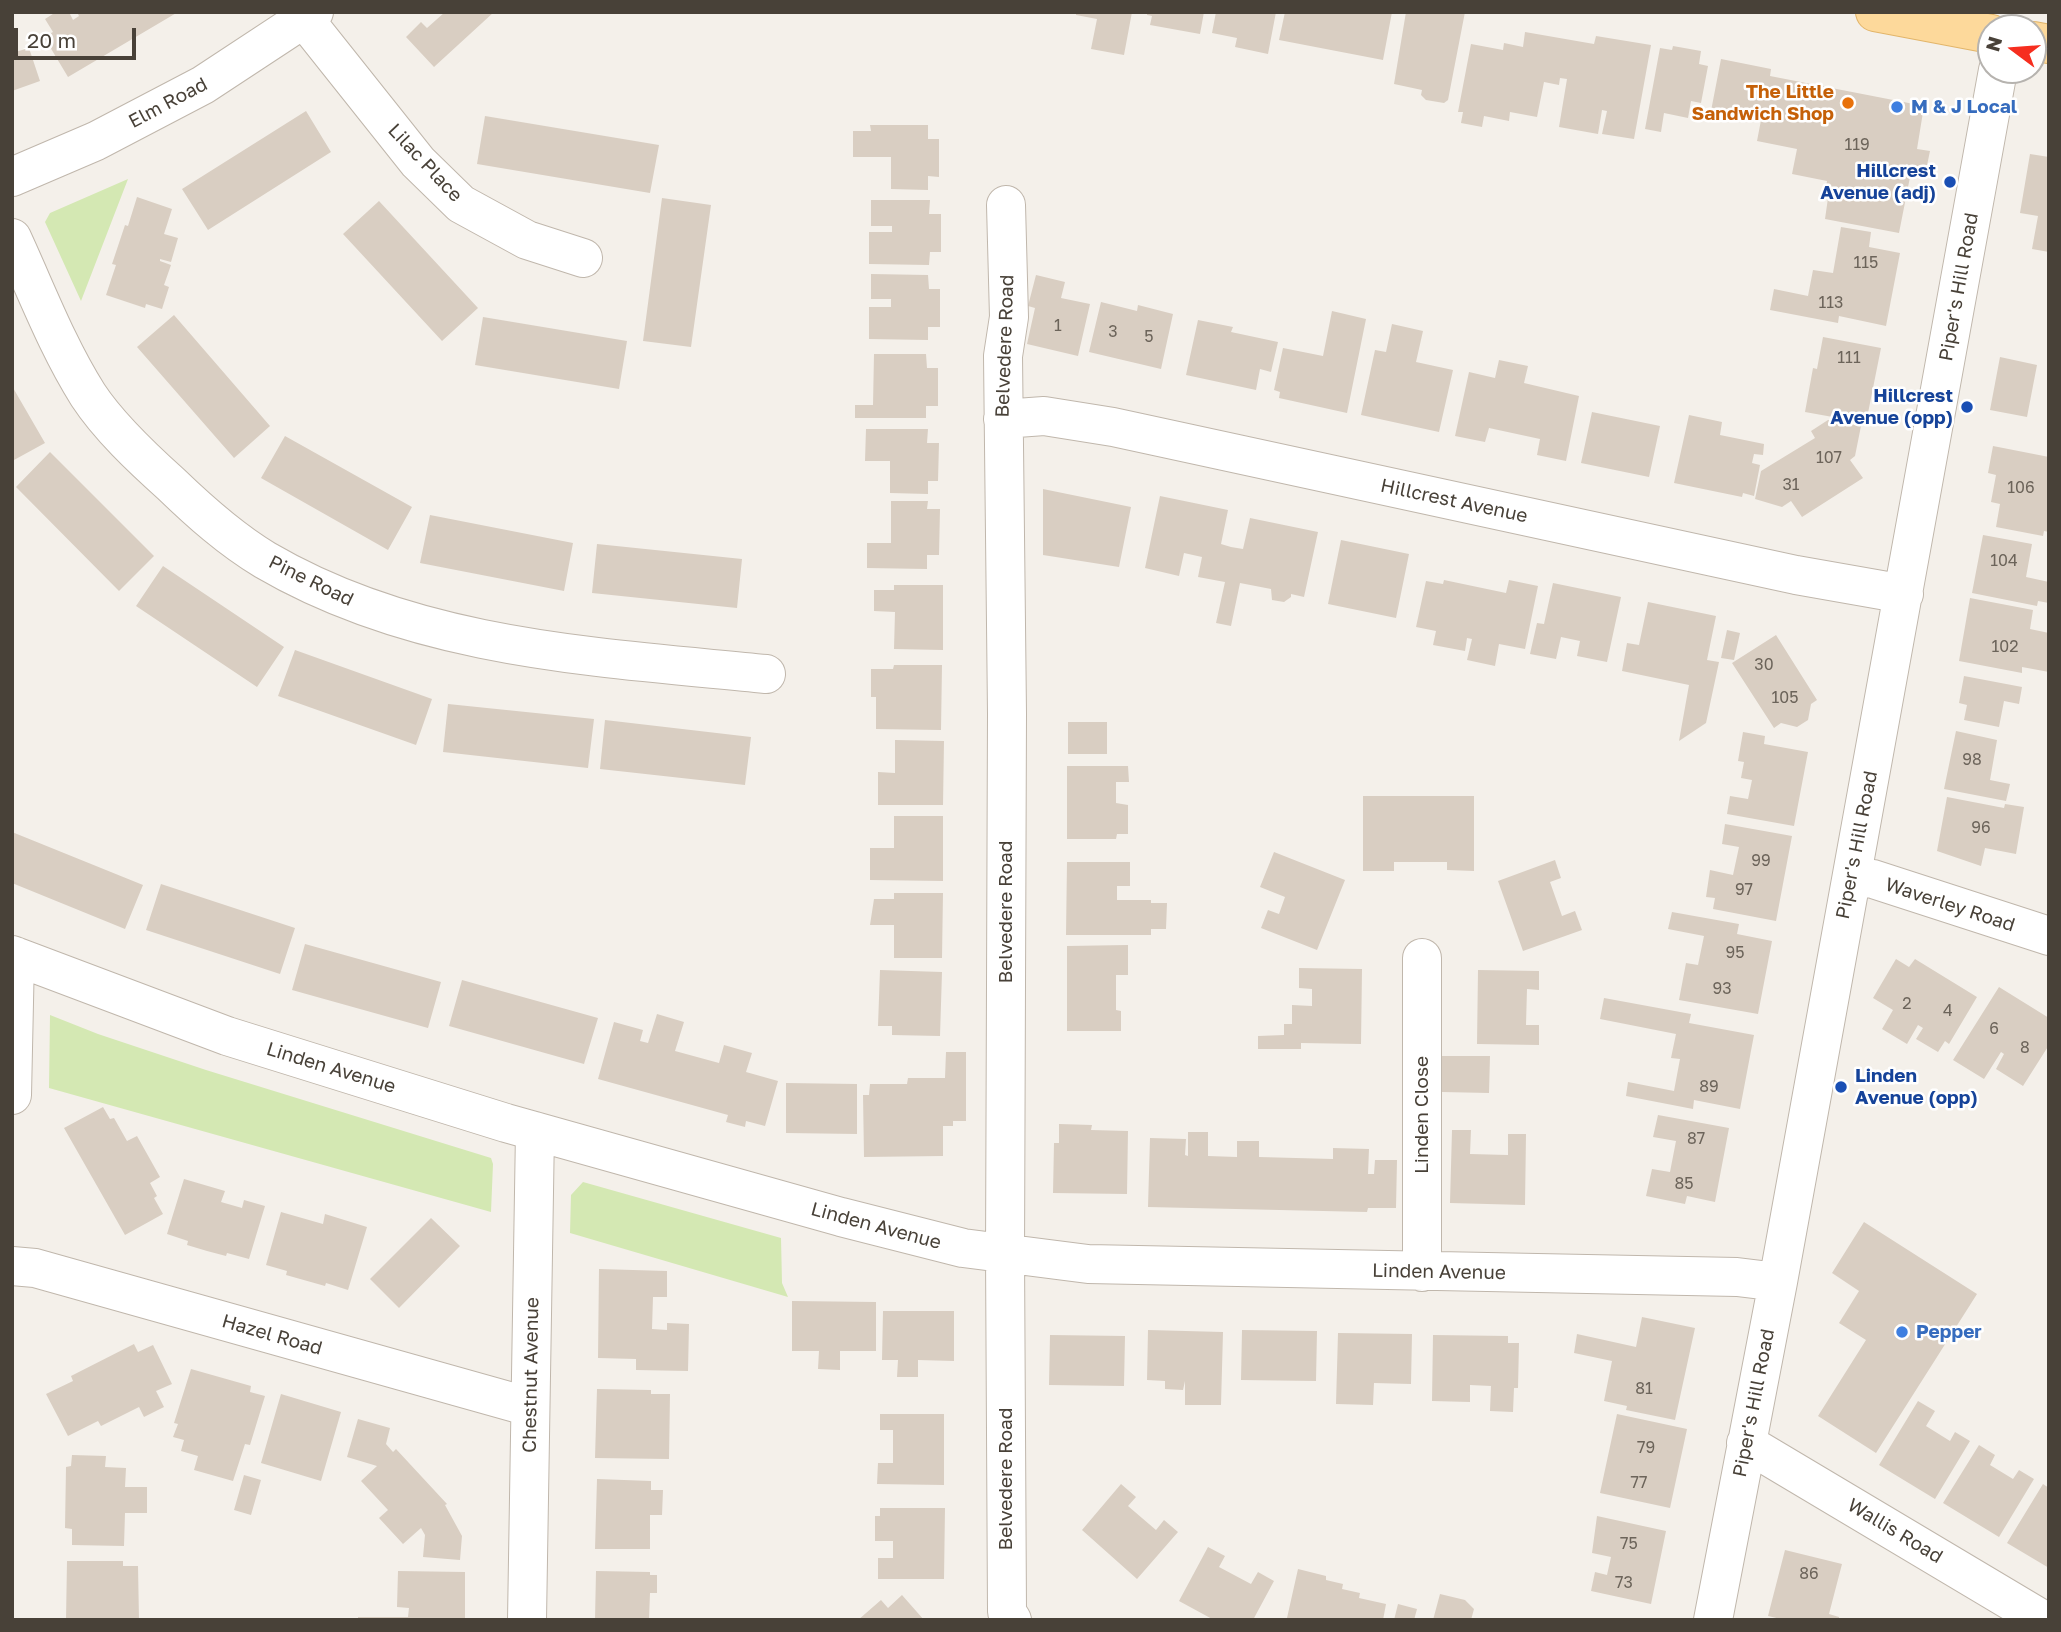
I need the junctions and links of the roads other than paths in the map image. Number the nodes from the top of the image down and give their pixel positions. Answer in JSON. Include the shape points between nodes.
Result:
{"nodes":[{"id":1,"x":1875,"y":12,"type":"edge"},
{"id":2,"x":310,"y":16,"type":"edge"},
{"id":3,"x":1977,"y":31,"type":"edge"},
{"id":4,"x":1995,"y":84,"type":"edge"},
{"id":5,"x":12,"y":177,"type":"edge"},
{"id":6,"x":1006,"y":205,"type":"dead end"},
{"id":7,"x":12,"y":238,"type":"edge"},
{"id":8,"x":583,"y":258,"type":"dead end"},
{"id":9,"x":1003,"y":419,"type":"junction"},
{"id":10,"x":1904,"y":594,"type":"junction"},
{"id":11,"x":766,"y":674,"type":"dead end"},
{"id":12,"x":1852,"y":876,"type":"junction"},
{"id":13,"x":2049,"y":936,"type":"edge"},
{"id":14,"x":14,"y":955,"type":"edge"},
{"id":15,"x":1422,"y":958,"type":"dead end"},
{"id":16,"x":12,"y":1095,"type":"edge"},
{"id":17,"x":535,"y":1131,"type":"junction"},
{"id":18,"x":1005,"y":1254,"type":"junction"},
{"id":19,"x":12,"y":1266,"type":"edge"},
{"id":20,"x":1422,"y":1272,"type":"junction"},
{"id":21,"x":1778,"y":1282,"type":"junction"},
{"id":22,"x":530,"y":1407,"type":"junction"},
{"id":23,"x":1746,"y":1443,"type":"junction"},
{"id":24,"x":527,"y":1620,"type":"edge"},
{"id":25,"x":1012,"y":1620,"type":"edge"},
{"id":26,"x":1713,"y":1620,"type":"edge"},
{"id":27,"x":2043,"y":1620,"type":"edge"}],
"edges":[{"from":1,"to":3,"type":"main road"},
{"from":2,"to":5,"type":"street","name":"Elm Road","via":[[203,85],[96,141]]},
{"from":2,"to":8,"type":"street","name":"Lilac Place","via":[[418,162],[461,204],[527,240]]},
{"from":4,"to":10,"type":"street","name":"Piper's Hill Road"},
{"from":6,"to":9,"type":"street","name":"Belvedere Road","via":[[1009,317],[1003,356]]},
{"from":7,"to":11,"type":"street","name":"Pine Road","via":[[54,333],[89,396],[139,454],[207,518],[264,559],[337,597],[459,634],[540,651]]},
{"from":9,"to":10,"type":"street","name":"Hillcrest Avenue","via":[[1044,416],[1114,427],[1796,575]]},
{"from":9,"to":18,"type":"street","name":"Belvedere Road"},
{"from":10,"to":12,"type":"street","name":"Piper's Hill Road"},
{"from":12,"to":13,"type":"street","name":"Waverley Road"},
{"from":12,"to":21,"type":"street","name":"Piper's Hill Road"},
{"from":14,"to":16,"type":"street"},
{"from":14,"to":17,"type":"street","name":"Linden Avenue","via":[[227,1036]]},
{"from":15,"to":20,"type":"street","name":"Linden Close"},
{"from":17,"to":18,"type":"street","name":"Linden Avenue","via":[[919,1238]]},
{"from":17,"to":22,"type":"street","name":"Chestnut Avenue"},
{"from":18,"to":20,"type":"street","name":"Linden Avenue","via":[[1088,1264]]},
{"from":18,"to":25,"type":"street","name":"Belvedere Road","via":[[1007,1612]]},
{"from":19,"to":22,"type":"street","name":"Hazel Road","via":[[35,1268]]},
{"from":20,"to":21,"type":"street","name":"Linden Avenue","via":[[1737,1277]]},
{"from":21,"to":23,"type":"street","name":"Piper's Hill Road"},
{"from":22,"to":24,"type":"street","name":"Chestnut Avenue"},
{"from":23,"to":26,"type":"street","name":"Piper's Hill Road"},
{"from":23,"to":27,"type":"street","name":"Wallis Road"}]}
